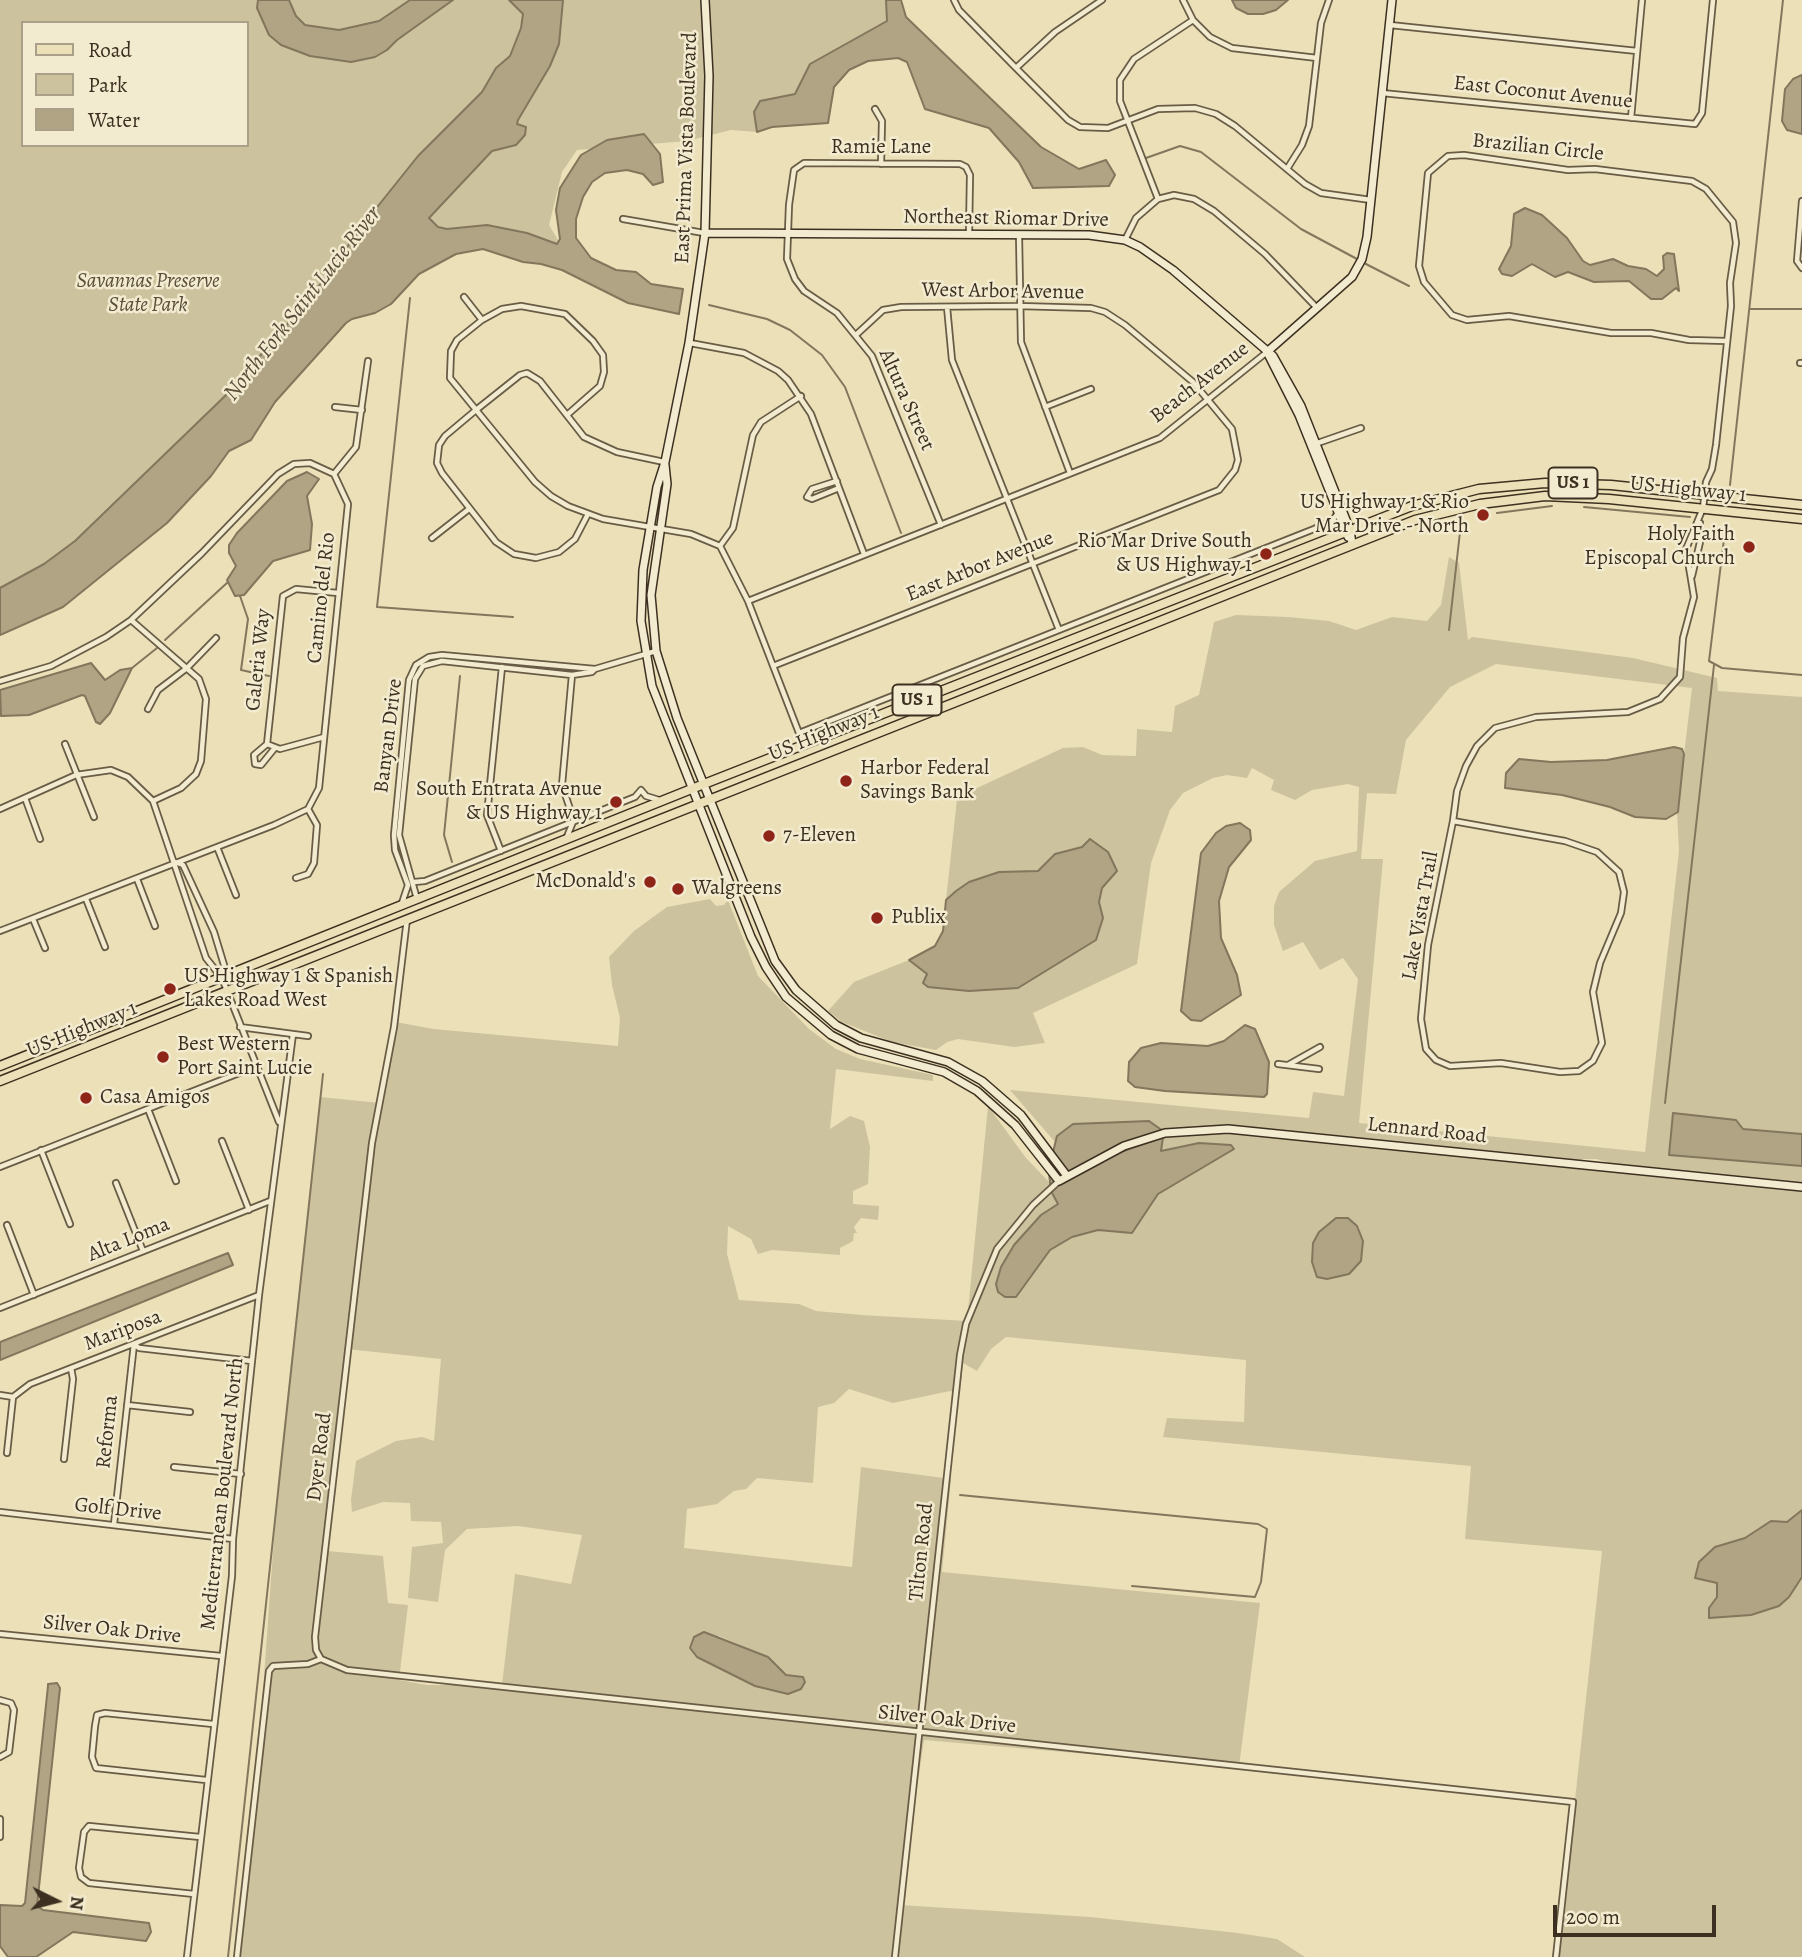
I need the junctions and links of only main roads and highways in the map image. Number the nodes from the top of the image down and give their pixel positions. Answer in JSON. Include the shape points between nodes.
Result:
{"nodes":[{"id":1,"x":1802,"y":505,"type":"edge"},
{"id":2,"x":1802,"y":519,"type":"edge"},
{"id":3,"x":1048,"y":650,"type":"junction"},
{"id":4,"x":1027,"y":658,"type":"junction"},
{"id":5,"x":1035,"y":670,"type":"junction"},
{"id":6,"x":1010,"y":679,"type":"junction"},
{"id":7,"x":432,"y":893,"type":"junction"},
{"id":8,"x":417,"y":900,"type":"junction"},
{"id":9,"x":407,"y":918,"type":"junction"},
{"id":10,"x":389,"y":925,"type":"junction"},
{"id":11,"x":12,"y":1062,"type":"junction"},
{"id":12,"x":0,"y":1066,"type":"edge"},
{"id":13,"x":0,"y":1079,"type":"edge"}],
"edges":[{"from":1,"to":3,"type":"main road","name":"US Highway 1","number":"US 1","via":[[1577,483],[1512,485],[1444,497]]},
{"from":2,"to":5,"type":"main road","name":"US Highway 1","number":"US 1","via":[[1577,497],[1512,499],[1448,510]]},
{"from":3,"to":4,"type":"main road","name":"US Highway 1","number":"US 1"},
{"from":3,"to":5,"type":"main road"},
{"from":4,"to":6,"type":"main road"},
{"from":4,"to":7,"type":"main road","name":"US Highway 1","number":"US 1"},
{"from":5,"to":6,"type":"main road","name":"US Highway 1","number":"US 1"},
{"from":6,"to":9,"type":"main road","name":"US Highway 1","number":"US 1"},
{"from":7,"to":8,"type":"main road","name":"US Highway 1","number":"US 1"},
{"from":7,"to":9,"type":"main road"},
{"from":8,"to":10,"type":"main road"},
{"from":8,"to":11,"type":"main road","name":"US Highway 1","number":"US 1"},
{"from":9,"to":10,"type":"main road","name":"US Highway 1","number":"US 1"},
{"from":10,"to":13,"type":"main road","name":"US Highway 1","number":"US 1"},
{"from":11,"to":12,"type":"main road","name":"US Highway 1","number":"US 1"},
{"from":11,"to":13,"type":"main road"}]}
